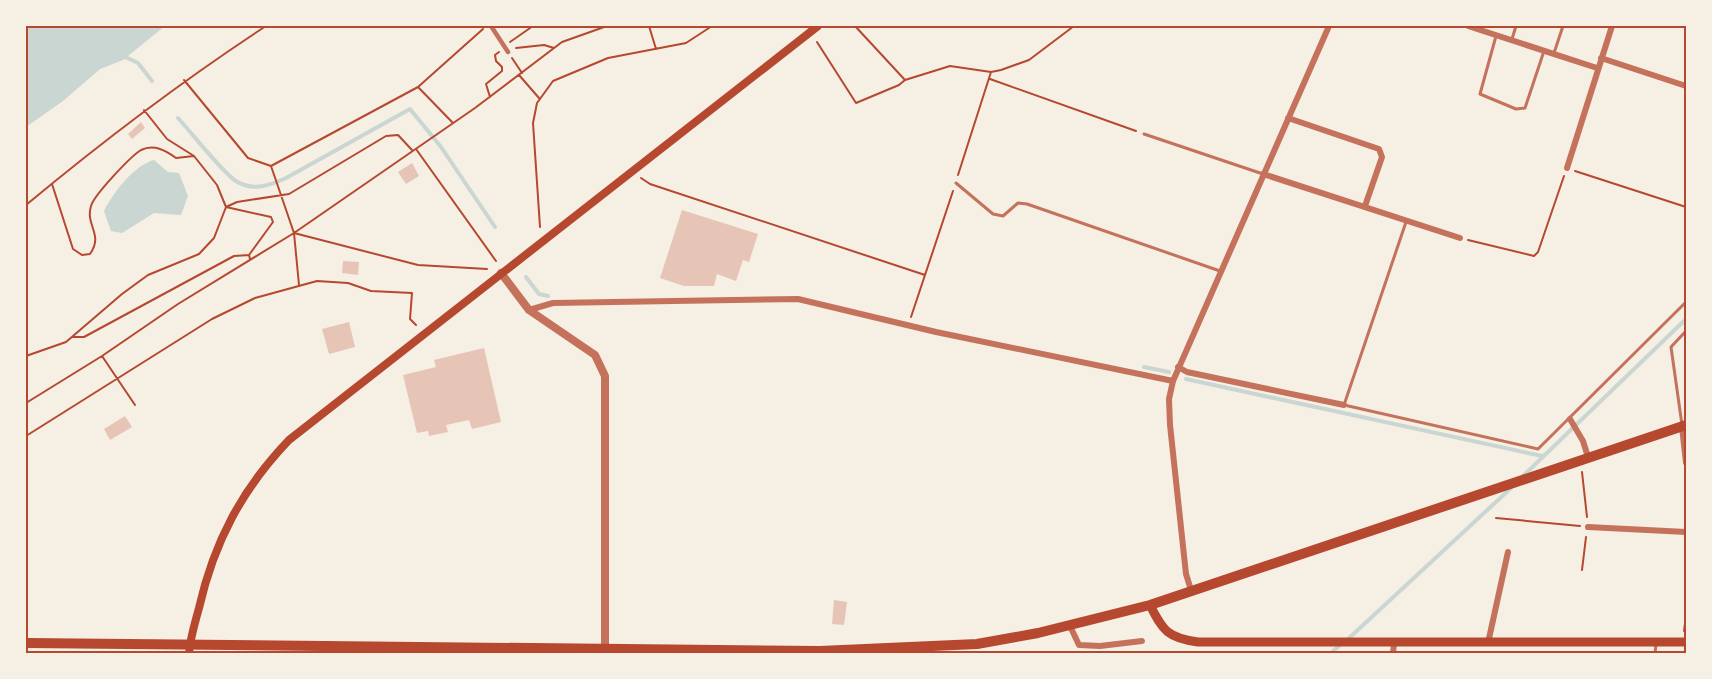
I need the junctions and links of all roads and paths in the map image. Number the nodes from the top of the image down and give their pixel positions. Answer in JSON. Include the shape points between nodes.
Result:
{"nodes":[{"id":1,"x":266,"y":26,"type":"edge"},
{"id":2,"x":489,"y":26,"type":"edge"},
{"id":3,"x":608,"y":26,"type":"edge"},
{"id":4,"x":650,"y":26,"type":"edge"},
{"id":5,"x":712,"y":26,"type":"edge"},
{"id":6,"x":855,"y":26,"type":"edge"},
{"id":7,"x":1074,"y":26,"type":"edge"},
{"id":8,"x":1329,"y":26,"type":"edge"},
{"id":9,"x":1468,"y":26,"type":"edge"},
{"id":10,"x":1516,"y":26,"type":"edge"},
{"id":11,"x":1563,"y":26,"type":"edge"},
{"id":12,"x":1612,"y":26,"type":"edge"},
{"id":13,"x":815,"y":28,"type":"edge"},
{"id":14,"x":1497,"y":35,"type":"junction"},
{"id":15,"x":1512,"y":39,"type":"junction"},
{"id":16,"x":554,"y":48,"type":"junction"},
{"id":17,"x":656,"y":49,"type":"junction"},
{"id":18,"x":507,"y":51,"type":"junction"},
{"id":19,"x":1544,"y":51,"type":"junction"},
{"id":20,"x":1554,"y":54,"type":"junction"},
{"id":21,"x":1601,"y":58,"type":"junction"},
{"id":22,"x":1597,"y":69,"type":"junction"},
{"id":23,"x":991,"y":72,"type":"junction"},
{"id":24,"x":520,"y":74,"type":"junction"},
{"id":25,"x":990,"y":79,"type":"junction"},
{"id":26,"x":184,"y":80,"type":"junction"},
{"id":27,"x":905,"y":80,"type":"junction"},
{"id":28,"x":1686,"y":86,"type":"edge"},
{"id":29,"x":418,"y":87,"type":"junction"},
{"id":30,"x":540,"y":99,"type":"junction"},
{"id":31,"x":144,"y":110,"type":"junction"},
{"id":32,"x":1288,"y":117,"type":"junction"},
{"id":33,"x":453,"y":123,"type":"junction"},
{"id":34,"x":1144,"y":134,"type":"joint"},
{"id":35,"x":416,"y":148,"type":"junction"},
{"id":36,"x":412,"y":150,"type":"junction"},
{"id":37,"x":194,"y":156,"type":"junction"},
{"id":38,"x":271,"y":166,"type":"junction"},
{"id":39,"x":1567,"y":168,"type":"junction"},
{"id":40,"x":633,"y":170,"type":"junction"},
{"id":41,"x":1263,"y":174,"type":"junction"},
{"id":42,"x":52,"y":183,"type":"junction"},
{"id":43,"x":956,"y":183,"type":"junction"},
{"id":44,"x":279,"y":195,"type":"junction"},
{"id":45,"x":26,"y":205,"type":"edge"},
{"id":46,"x":1365,"y":206,"type":"junction"},
{"id":47,"x":226,"y":207,"type":"junction"},
{"id":48,"x":1686,"y":207,"type":"edge"},
{"id":49,"x":1407,"y":220,"type":"junction"},
{"id":50,"x":540,"y":227,"type":"dead end"},
{"id":51,"x":294,"y":233,"type":"junction"},
{"id":52,"x":1460,"y":238,"type":"joint"},
{"id":53,"x":249,"y":257,"type":"junction"},
{"id":54,"x":496,"y":261,"type":"dead end"},
{"id":55,"x":487,"y":269,"type":"dead end"},
{"id":56,"x":1221,"y":271,"type":"junction"},
{"id":57,"x":501,"y":273,"type":"junction"},
{"id":58,"x":925,"y":275,"type":"junction"},
{"id":59,"x":299,"y":285,"type":"junction"},
{"id":60,"x":1686,"y":302,"type":"edge"},
{"id":61,"x":529,"y":310,"type":"junction"},
{"id":62,"x":416,"y":326,"type":"dead end"},
{"id":63,"x":908,"y":326,"type":"junction"},
{"id":64,"x":1686,"y":331,"type":"edge"},
{"id":65,"x":73,"y":337,"type":"junction"},
{"id":66,"x":26,"y":356,"type":"edge"},
{"id":67,"x":102,"y":356,"type":"junction"},
{"id":68,"x":1178,"y":367,"type":"junction"},
{"id":69,"x":116,"y":378,"type":"junction"},
{"id":70,"x":1173,"y":381,"type":"junction"},
{"id":71,"x":26,"y":398,"type":"edge"},
{"id":72,"x":27,"y":403,"type":"edge"},
{"id":73,"x":135,"y":405,"type":"dead end"},
{"id":74,"x":1344,"y":405,"type":"junction"},
{"id":75,"x":1570,"y":419,"type":"junction"},
{"id":76,"x":1684,"y":426,"type":"edge"},
{"id":77,"x":26,"y":436,"type":"edge"},
{"id":78,"x":1585,"y":458,"type":"junction"},
{"id":79,"x":1686,"y":463,"type":"edge"},
{"id":80,"x":1496,"y":519,"type":"dead end"},
{"id":81,"x":1588,"y":527,"type":"junction"},
{"id":82,"x":1686,"y":532,"type":"edge"},
{"id":83,"x":1508,"y":552,"type":"dead end"},
{"id":84,"x":1582,"y":570,"type":"dead end"},
{"id":85,"x":1191,"y":590,"type":"junction"},
{"id":86,"x":1150,"y":605,"type":"junction"},
{"id":87,"x":1686,"y":616,"type":"edge"},
{"id":88,"x":1070,"y":626,"type":"junction"},
{"id":89,"x":1685,"y":638,"type":"edge"},
{"id":90,"x":1142,"y":640,"type":"dead end"},
{"id":91,"x":26,"y":643,"type":"edge"},
{"id":92,"x":1394,"y":643,"type":"junction"},
{"id":93,"x":1488,"y":643,"type":"junction"},
{"id":94,"x":1656,"y":643,"type":"junction"},
{"id":95,"x":1079,"y":648,"type":"edge"},
{"id":96,"x":605,"y":650,"type":"junction"},
{"id":97,"x":188,"y":651,"type":"edge"},
{"id":98,"x":498,"y":651,"type":"edge"},
{"id":99,"x":820,"y":652,"type":"edge"},
{"id":100,"x":1393,"y":654,"type":"edge"},
{"id":101,"x":1655,"y":654,"type":"edge"}],
"edges":[{"from":1,"to":26,"type":"path"},
{"from":2,"to":18,"type":"street"},
{"from":2,"to":29,"type":"path"},
{"from":3,"to":16,"type":"path"},
{"from":4,"to":17,"type":"path"},
{"from":5,"to":17,"type":"path","via":[[686,43]]},
{"from":6,"to":27,"type":"path"},
{"from":7,"to":23,"type":"path","via":[[1029,60]]},
{"from":8,"to":32,"type":"street"},
{"from":9,"to":14,"type":"street"},
{"from":10,"to":15,"type":"lane"},
{"from":11,"to":20,"type":"lane"},
{"from":12,"to":21,"type":"street"},
{"from":13,"to":27,"type":"path","via":[[856,103]]},
{"from":13,"to":40,"type":"main road"},
{"from":14,"to":15,"type":"street"},
{"from":14,"to":19,"type":"lane","via":[[1480,94],[1516,109],[1525,108]]},
{"from":15,"to":19,"type":"street"},
{"from":16,"to":18,"type":"path","via":[[527,45]]},
{"from":16,"to":24,"type":"path"},
{"from":17,"to":30,"type":"path","via":[[608,57],[553,81]]},
{"from":18,"to":24,"type":"path"},
{"from":19,"to":20,"type":"street"},
{"from":20,"to":22,"type":"street"},
{"from":21,"to":22,"type":"street"},
{"from":21,"to":28,"type":"street"},
{"from":22,"to":39,"type":"street"},
{"from":23,"to":25,"type":"path"},
{"from":23,"to":27,"type":"path","via":[[950,66]]},
{"from":24,"to":30,"type":"path"},
{"from":24,"to":33,"type":"path"},
{"from":25,"to":34,"type":"path"},
{"from":25,"to":43,"type":"path"},
{"from":26,"to":31,"type":"path"},
{"from":26,"to":38,"type":"path","via":[[248,158]]},
{"from":29,"to":33,"type":"path"},
{"from":29,"to":38,"type":"path"},
{"from":30,"to":50,"type":"path","via":[[533,123]]},
{"from":31,"to":37,"type":"path","via":[[167,139]]},
{"from":31,"to":42,"type":"path"},
{"from":32,"to":41,"type":"street"},
{"from":32,"to":46,"type":"street","via":[[1379,149],[1382,157]]},
{"from":33,"to":35,"type":"path"},
{"from":34,"to":41,"type":"lane"},
{"from":35,"to":36,"type":"path"},
{"from":35,"to":54,"type":"path"},
{"from":36,"to":44,"type":"path","via":[[402,138],[386,136],[289,194]]},
{"from":36,"to":51,"type":"path"},
{"from":37,"to":42,"type":"path","via":[[176,158],[153,147],[140,150],[95,196],[90,216],[97,237],[90,254],[82,255],[73,249]]},
{"from":37,"to":47,"type":"path","via":[[217,185]]},
{"from":38,"to":44,"type":"path"},
{"from":39,"to":48,"type":"path"},
{"from":39,"to":52,"type":"path","via":[[1534,256]]},
{"from":40,"to":57,"type":"main road"},
{"from":40,"to":58,"type":"path","via":[[650,184]]},
{"from":41,"to":46,"type":"street"},
{"from":41,"to":56,"type":"street"},
{"from":42,"to":45,"type":"path"},
{"from":43,"to":56,"type":"lane","via":[[993,214],[1003,216],[1017,203],[1027,204]]},
{"from":43,"to":58,"type":"path"},
{"from":44,"to":47,"type":"path"},
{"from":44,"to":51,"type":"path"},
{"from":46,"to":49,"type":"street"},
{"from":47,"to":53,"type":"path","via":[[271,217],[273,222]]},
{"from":47,"to":65,"type":"path","via":[[214,238],[199,254],[148,275]]},
{"from":49,"to":52,"type":"street"},
{"from":49,"to":74,"type":"lane"},
{"from":51,"to":53,"type":"path"},
{"from":51,"to":55,"type":"path","via":[[418,264]]},
{"from":51,"to":59,"type":"path"},
{"from":53,"to":65,"type":"path","via":[[234,256],[84,337]]},
{"from":53,"to":67,"type":"path"},
{"from":56,"to":68,"type":"street"},
{"from":57,"to":61,"type":"street"},
{"from":57,"to":97,"type":"main road","via":[[310,422],[255,478],[219,540]]},
{"from":58,"to":63,"type":"path"},
{"from":59,"to":62,"type":"path","via":[[317,281],[348,283],[371,291],[412,293],[410,319]]},
{"from":59,"to":69,"type":"path","via":[[255,298],[212,319]]},
{"from":60,"to":75,"type":"lane"},
{"from":61,"to":63,"type":"street","via":[[553,303],[798,299]]},
{"from":61,"to":96,"type":"street","via":[[595,355],[606,376]]},
{"from":63,"to":70,"type":"street"},
{"from":64,"to":76,"type":"lane","via":[[1671,347]]},
{"from":65,"to":66,"type":"path"},
{"from":67,"to":69,"type":"path"},
{"from":67,"to":72,"type":"path"},
{"from":68,"to":70,"type":"street"},
{"from":68,"to":74,"type":"street"},
{"from":69,"to":73,"type":"path"},
{"from":69,"to":77,"type":"path"},
{"from":70,"to":85,"type":"street","via":[[1170,425]]},
{"from":71,"to":72,"type":"path"},
{"from":74,"to":75,"type":"lane","via":[[1538,449]]},
{"from":75,"to":78,"type":"street","via":[[1583,441]]},
{"from":76,"to":78,"type":"highway"},
{"from":76,"to":79,"type":"street"},
{"from":78,"to":81,"type":"path"},
{"from":78,"to":85,"type":"highway"},
{"from":80,"to":81,"type":"path"},
{"from":81,"to":82,"type":"street"},
{"from":81,"to":84,"type":"path"},
{"from":83,"to":93,"type":"street"},
{"from":85,"to":86,"type":"highway"},
{"from":86,"to":88,"type":"highway"},
{"from":86,"to":92,"type":"main road","via":[[1167,632],[1183,640]]},
{"from":87,"to":89,"type":"path"},
{"from":88,"to":95,"type":"street"},
{"from":88,"to":99,"type":"highway","via":[[977,644]]},
{"from":89,"to":94,"type":"main road"},
{"from":90,"to":95,"type":"street"},
{"from":91,"to":97,"type":"highway"},
{"from":92,"to":93,"type":"main road"},
{"from":92,"to":100,"type":"street"},
{"from":93,"to":94,"type":"main road"},
{"from":94,"to":101,"type":"lane"},
{"from":96,"to":98,"type":"highway"},
{"from":96,"to":99,"type":"highway"},
{"from":97,"to":98,"type":"highway"}]}
